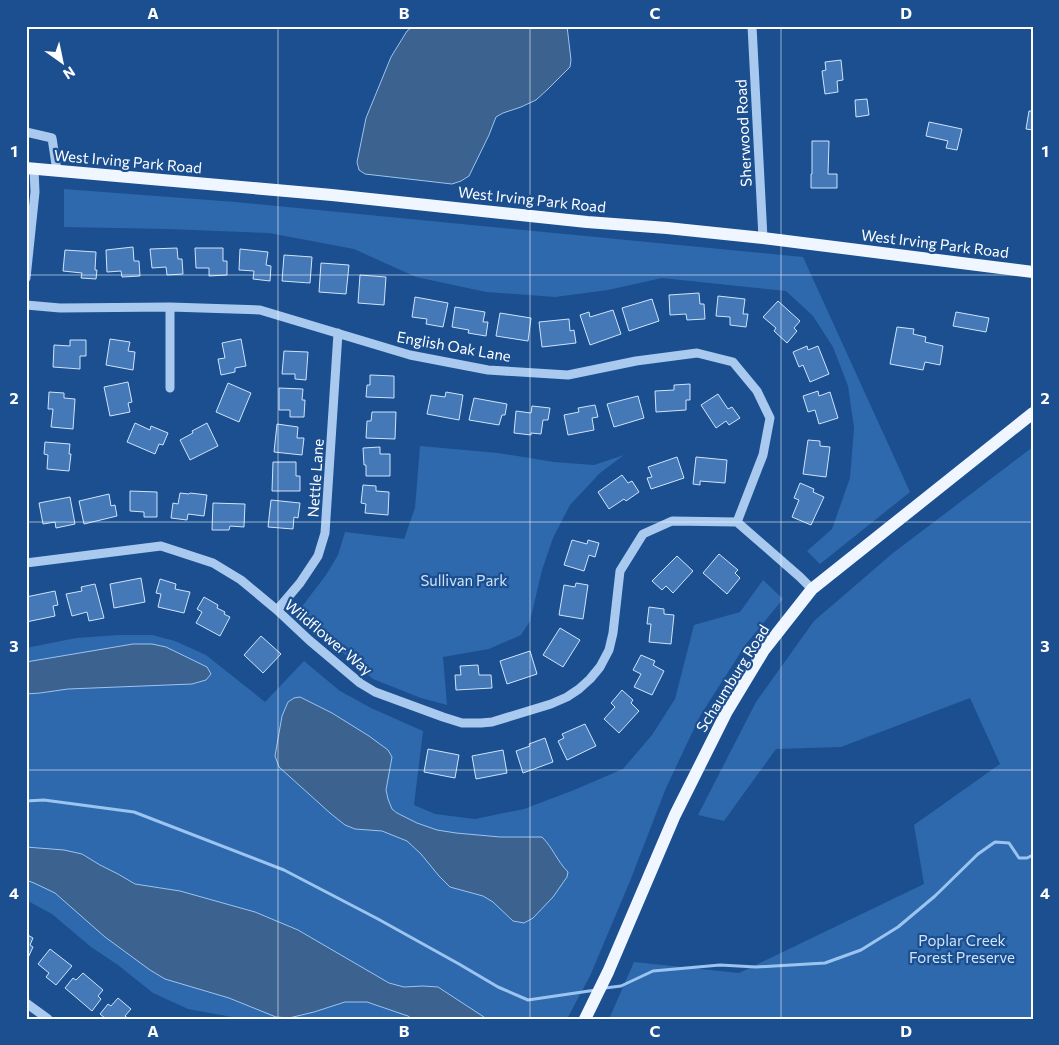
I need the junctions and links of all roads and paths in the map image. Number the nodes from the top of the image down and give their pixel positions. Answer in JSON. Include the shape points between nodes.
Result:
{"nodes":[{"id":1,"x":752,"y":26,"type":"edge"},
{"id":2,"x":26,"y":132,"type":"edge"},
{"id":3,"x":30,"y":168,"type":"edge"},
{"id":4,"x":57,"y":170,"type":"junction"},
{"id":5,"x":763,"y":238,"type":"junction"},
{"id":6,"x":1033,"y":272,"type":"edge"},
{"id":7,"x":26,"y":278,"type":"edge"},
{"id":8,"x":26,"y":305,"type":"edge"},
{"id":9,"x":170,"y":308,"type":"junction"},
{"id":10,"x":338,"y":333,"type":"junction"},
{"id":11,"x":170,"y":388,"type":"dead end"},
{"id":12,"x":1033,"y":413,"type":"edge"},
{"id":13,"x":737,"y":522,"type":"junction"},
{"id":14,"x":26,"y":563,"type":"edge"},
{"id":15,"x":812,"y":589,"type":"junction"},
{"id":16,"x":277,"y":610,"type":"junction"},
{"id":17,"x":26,"y":1004,"type":"edge"},
{"id":18,"x":48,"y":1019,"type":"edge"},
{"id":19,"x":585,"y":1019,"type":"edge"}],
"edges":[{"from":1,"to":5,"type":"street","name":"Sherwood Road"},
{"from":2,"to":4,"type":"street","via":[[52,138]]},
{"from":3,"to":4,"type":"main road","name":"West Irving Park Road"},
{"from":3,"to":7,"type":"street","via":[[35,192]]},
{"from":4,"to":5,"type":"main road","name":"West Irving Park Road"},
{"from":5,"to":6,"type":"main road","name":"West Irving Park Road"},
{"from":8,"to":9,"type":"street","name":"English Oak Lane"},
{"from":9,"to":10,"type":"street","name":"English Oak Lane","via":[[260,310]]},
{"from":9,"to":11,"type":"street"},
{"from":10,"to":13,"type":"street","name":"English Oak Lane","via":[[410,355],[488,370],[568,375],[697,353],[733,362],[757,391],[770,418],[763,455]]},
{"from":10,"to":16,"type":"street","name":"Nettle Lane","via":[[325,533],[318,556]]},
{"from":12,"to":15,"type":"main road","name":"Schaumburg Road"},
{"from":13,"to":15,"type":"street"},
{"from":13,"to":16,"type":"street","name":"Wildflower Way","via":[[672,521],[643,534],[620,571],[613,633],[600,667],[567,697],[492,722],[462,723],[443,718],[360,684]]},
{"from":14,"to":16,"type":"street","name":"Wildflower Way","via":[[161,546],[213,563],[241,580]]},
{"from":15,"to":19,"type":"main road","name":"Schaumburg Road","via":[[764,650],[726,713],[675,815]]},
{"from":17,"to":18,"type":"street"}]}
